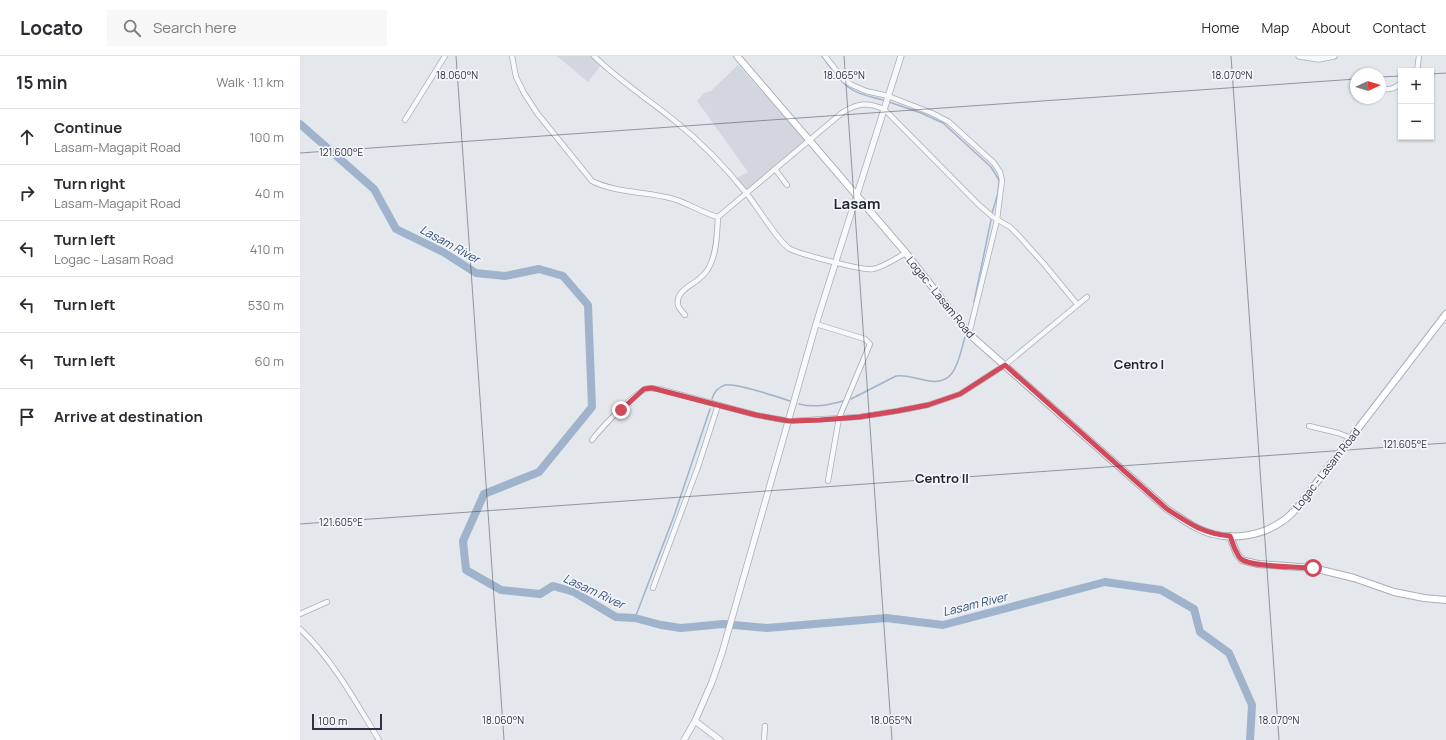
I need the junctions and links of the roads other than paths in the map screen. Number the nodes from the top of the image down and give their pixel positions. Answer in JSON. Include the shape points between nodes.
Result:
{"nodes":[{"id":1,"x":445,"y":56,"type":"edge"},
{"id":2,"x":512,"y":56,"type":"edge"},
{"id":3,"x":737,"y":56,"type":"edge"},
{"id":4,"x":825,"y":56,"type":"edge"},
{"id":5,"x":900,"y":56,"type":"edge"},
{"id":6,"x":1299,"y":56,"type":"edge"},
{"id":7,"x":1334,"y":56,"type":"edge"},
{"id":8,"x":1419,"y":56,"type":"edge"},
{"id":9,"x":597,"y":57,"type":"edge"},
{"id":10,"x":1417,"y":68,"type":"edge"},
{"id":11,"x":1398,"y":86,"type":"edge"},
{"id":12,"x":1386,"y":88,"type":"edge"},
{"id":13,"x":888,"y":96,"type":"junction"},
{"id":14,"x":884,"y":109,"type":"junction"},
{"id":15,"x":406,"y":120,"type":"dead end"},
{"id":16,"x":810,"y":139,"type":"junction"},
{"id":17,"x":775,"y":169,"type":"junction"},
{"id":18,"x":787,"y":184,"type":"dead end"},
{"id":19,"x":747,"y":194,"type":"junction"},
{"id":20,"x":857,"y":196,"type":"junction"},
{"id":21,"x":718,"y":217,"type":"junction"},
{"id":22,"x":997,"y":220,"type":"junction"},
{"id":23,"x":906,"y":253,"type":"junction"},
{"id":24,"x":836,"y":262,"type":"junction"},
{"id":25,"x":1087,"y":297,"type":"dead end"},
{"id":26,"x":1077,"y":304,"type":"junction"},
{"id":27,"x":1446,"y":314,"type":"edge"},
{"id":28,"x":685,"y":315,"type":"dead end"},
{"id":29,"x":816,"y":324,"type":"junction"},
{"id":30,"x":969,"y":334,"type":"junction"},
{"id":31,"x":1005,"y":365,"type":"junction"},
{"id":32,"x":718,"y":405,"type":"junction"},
{"id":33,"x":839,"y":418,"type":"junction"},
{"id":34,"x":789,"y":421,"type":"junction"},
{"id":35,"x":1309,"y":426,"type":"dead end"},
{"id":36,"x":1351,"y":438,"type":"junction"},
{"id":37,"x":592,"y":440,"type":"dead end"},
{"id":38,"x":828,"y":481,"type":"dead end"},
{"id":39,"x":1230,"y":536,"type":"junction"},
{"id":40,"x":653,"y":588,"type":"dead end"},
{"id":41,"x":1446,"y":600,"type":"edge"},
{"id":42,"x":327,"y":602,"type":"dead end"},
{"id":43,"x":300,"y":614,"type":"edge"},
{"id":44,"x":300,"y":629,"type":"edge"},
{"id":45,"x":695,"y":721,"type":"junction"},
{"id":46,"x":765,"y":726,"type":"dead end"},
{"id":47,"x":379,"y":740,"type":"edge"},
{"id":48,"x":684,"y":740,"type":"edge"},
{"id":49,"x":720,"y":740,"type":"edge"},
{"id":50,"x":764,"y":740,"type":"edge"}],
"edges":[{"from":1,"to":15,"type":"street"},
{"from":2,"to":21,"type":"street","via":[[516,77],[524,93],[592,181],[671,198]]},
{"from":3,"to":16,"type":"main road","name":"Logac - Lasam Road"},
{"from":4,"to":13,"type":"street","via":[[844,80],[866,91]]},
{"from":5,"to":13,"type":"street"},
{"from":6,"to":7,"type":"street","via":[[1319,59]]},
{"from":8,"to":10,"type":"street"},
{"from":9,"to":19,"type":"street","via":[[685,130]]},
{"from":11,"to":12,"type":"street"},
{"from":13,"to":14,"type":"street"},
{"from":13,"to":22,"type":"street","via":[[949,122],[994,163],[1002,180]]},
{"from":14,"to":16,"type":"street","via":[[865,104],[855,105]]},
{"from":14,"to":20,"type":"street"},
{"from":14,"to":22,"type":"street","via":[[978,205]]},
{"from":16,"to":17,"type":"street"},
{"from":16,"to":20,"type":"main road","name":"Logac - Lasam Road"},
{"from":17,"to":18,"type":"street"},
{"from":17,"to":19,"type":"street"},
{"from":19,"to":21,"type":"street"},
{"from":19,"to":24,"type":"street","via":[[790,249]]},
{"from":20,"to":23,"type":"main road","name":"Logac - Lasam Road"},
{"from":20,"to":24,"type":"street"},
{"from":21,"to":28,"type":"street","via":[[712,262],[702,277],[684,290],[679,298],[678,307]]},
{"from":22,"to":26,"type":"street","via":[[1019,236]]},
{"from":22,"to":30,"type":"street"},
{"from":23,"to":24,"type":"street","via":[[871,269]]},
{"from":23,"to":30,"type":"main road","name":"Logac - Lasam Road"},
{"from":24,"to":29,"type":"street"},
{"from":25,"to":26,"type":"street"},
{"from":26,"to":31,"type":"street"},
{"from":27,"to":36,"type":"main road","name":"Logac - Lasam Road"},
{"from":29,"to":33,"type":"street","via":[[865,339],[870,344]]},
{"from":29,"to":34,"type":"street"},
{"from":30,"to":31,"type":"main road","name":"Logac - Lasam Road"},
{"from":31,"to":33,"type":"street","via":[[960,394],[928,405],[874,415]]},
{"from":31,"to":39,"type":"main road","name":"Logac - Lasam Road","via":[[1167,509],[1213,534]]},
{"from":32,"to":34,"type":"street"},
{"from":32,"to":37,"type":"street","via":[[648,388],[607,422]]},
{"from":32,"to":40,"type":"street"},
{"from":33,"to":34,"type":"street"},
{"from":33,"to":38,"type":"street"},
{"from":34,"to":45,"type":"street","via":[[722,653]]},
{"from":35,"to":36,"type":"street"},
{"from":36,"to":39,"type":"main road","name":"Logac - Lasam Road","via":[[1297,508],[1282,522],[1248,535]]},
{"from":39,"to":41,"type":"main road","via":[[1237,554],[1245,561],[1313,568],[1354,578],[1394,592]]},
{"from":42,"to":43,"type":"street"},
{"from":44,"to":47,"type":"street","via":[[331,662]]},
{"from":45,"to":48,"type":"street"},
{"from":45,"to":49,"type":"street"},
{"from":46,"to":50,"type":"street"}]}
